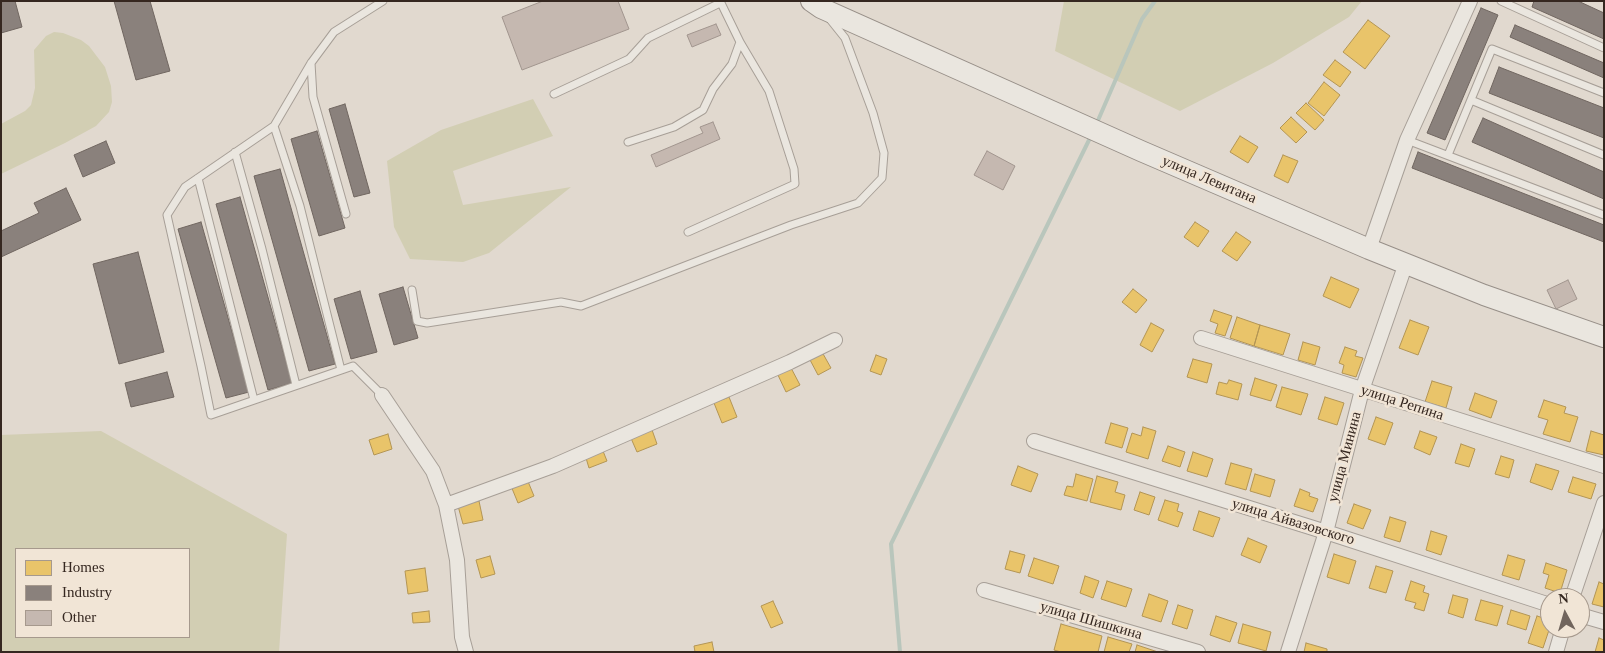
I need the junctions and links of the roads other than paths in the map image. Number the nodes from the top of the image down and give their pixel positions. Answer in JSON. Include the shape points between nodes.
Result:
{"nodes":[{"id":1,"x":383,"y":1,"type":"edge"},
{"id":2,"x":1470,"y":1,"type":"edge"},
{"id":3,"x":1501,"y":1,"type":"edge"},
{"id":4,"x":720,"y":2,"type":"edge"},
{"id":5,"x":816,"y":4,"type":"edge"},
{"id":6,"x":740,"y":42,"type":"junction"},
{"id":7,"x":1604,"y":48,"type":"edge"},
{"id":8,"x":311,"y":63,"type":"junction"},
{"id":9,"x":1604,"y":93,"type":"edge"},
{"id":10,"x":554,"y":94,"type":"dead end"},
{"id":11,"x":1471,"y":100,"type":"junction"},
{"id":12,"x":274,"y":126,"type":"junction"},
{"id":13,"x":1407,"y":140,"type":"junction"},
{"id":14,"x":628,"y":142,"type":"dead end"},
{"id":15,"x":235,"y":152,"type":"junction"},
{"id":16,"x":1448,"y":155,"type":"junction"},
{"id":17,"x":1604,"y":156,"type":"edge"},
{"id":18,"x":198,"y":178,"type":"junction"},
{"id":19,"x":346,"y":214,"type":"dead end"},
{"id":20,"x":1604,"y":215,"type":"edge"},
{"id":21,"x":688,"y":232,"type":"dead end"},
{"id":22,"x":1369,"y":249,"type":"junction"},
{"id":23,"x":1406,"y":263,"type":"junction"},
{"id":24,"x":412,"y":290,"type":"dead end"},
{"id":25,"x":1604,"y":337,"type":"edge"},
{"id":26,"x":1201,"y":338,"type":"dead end"},
{"id":27,"x":835,"y":340,"type":"dead end"},
{"id":28,"x":341,"y":370,"type":"junction"},
{"id":29,"x":296,"y":385,"type":"junction"},
{"id":30,"x":1362,"y":390,"type":"junction"},
{"id":31,"x":382,"y":395,"type":"joint"},
{"id":32,"x":254,"y":400,"type":"junction"},
{"id":33,"x":1034,"y":441,"type":"dead end"},
{"id":34,"x":1604,"y":466,"type":"edge"},
{"id":35,"x":1604,"y":503,"type":"edge"},
{"id":36,"x":446,"y":505,"type":"junction"},
{"id":37,"x":1326,"y":532,"type":"junction"},
{"id":38,"x":1575,"y":588,"type":"edge"},
{"id":39,"x":984,"y":590,"type":"dead end"},
{"id":40,"x":1540,"y":602,"type":"edge"},
{"id":41,"x":1590,"y":618,"type":"edge"},
{"id":42,"x":1604,"y":622,"type":"edge"},
{"id":43,"x":1560,"y":638,"type":"edge"},
{"id":44,"x":466,"y":652,"type":"edge"},
{"id":45,"x":1198,"y":652,"type":"edge"},
{"id":46,"x":1288,"y":652,"type":"edge"},
{"id":47,"x":1556,"y":652,"type":"edge"}],
"edges":[{"from":1,"to":8,"type":"lane","via":[[334,32]]},
{"from":2,"to":13,"type":"street"},
{"from":3,"to":7,"type":"lane"},
{"from":4,"to":6,"type":"lane"},
{"from":4,"to":10,"type":"lane","via":[[648,38],[629,59]]},
{"from":5,"to":22,"type":"main road","name":"улица Левитана","via":[[1141,151]]},
{"from":5,"to":24,"type":"lane","via":[[845,38],[884,153],[882,178],[858,203],[791,225],[581,306],[561,302],[427,324],[417,321]]},
{"from":6,"to":14,"type":"lane","via":[[732,64],[713,88],[703,110],[674,127]]},
{"from":6,"to":21,"type":"lane","via":[[769,91],[794,169],[795,184]]},
{"from":8,"to":12,"type":"lane"},
{"from":8,"to":19,"type":"lane","via":[[313,97]]},
{"from":9,"to":11,"type":"lane","via":[[1492,49]]},
{"from":11,"to":16,"type":"lane"},
{"from":11,"to":17,"type":"lane"},
{"from":12,"to":15,"type":"lane"},
{"from":12,"to":28,"type":"lane","via":[[300,206]]},
{"from":13,"to":16,"type":"lane"},
{"from":13,"to":22,"type":"street"},
{"from":15,"to":18,"type":"lane"},
{"from":15,"to":29,"type":"lane"},
{"from":16,"to":20,"type":"lane"},
{"from":18,"to":32,"type":"lane"},
{"from":18,"to":32,"type":"lane","via":[[184,188],[166,215],[211,414]]},
{"from":22,"to":23,"type":"main road","name":"улица Левитана"},
{"from":23,"to":25,"type":"main road","name":"улица Левитана","via":[[1484,295]]},
{"from":23,"to":30,"type":"street","name":"улица Минина"},
{"from":26,"to":30,"type":"street","name":"улица Репина"},
{"from":27,"to":36,"type":"street","via":[[553,466]]},
{"from":28,"to":29,"type":"lane"},
{"from":28,"to":31,"type":"lane","via":[[353,366]]},
{"from":29,"to":32,"type":"lane"},
{"from":30,"to":34,"type":"street","name":"улица Репина"},
{"from":30,"to":37,"type":"street","name":"улица Минина"},
{"from":31,"to":36,"type":"street","via":[[433,470]]},
{"from":33,"to":37,"type":"street","name":"улица Айвазовского"},
{"from":35,"to":38,"type":"street"},
{"from":36,"to":44,"type":"street","via":[[457,560],[462,637]]},
{"from":37,"to":40,"type":"street","name":"улица Айвазовского"},
{"from":37,"to":46,"type":"street","name":"улица Минина"},
{"from":39,"to":45,"type":"street","name":"улица Шишкина"},
{"from":41,"to":42,"type":"street"},
{"from":43,"to":47,"type":"street"}]}
